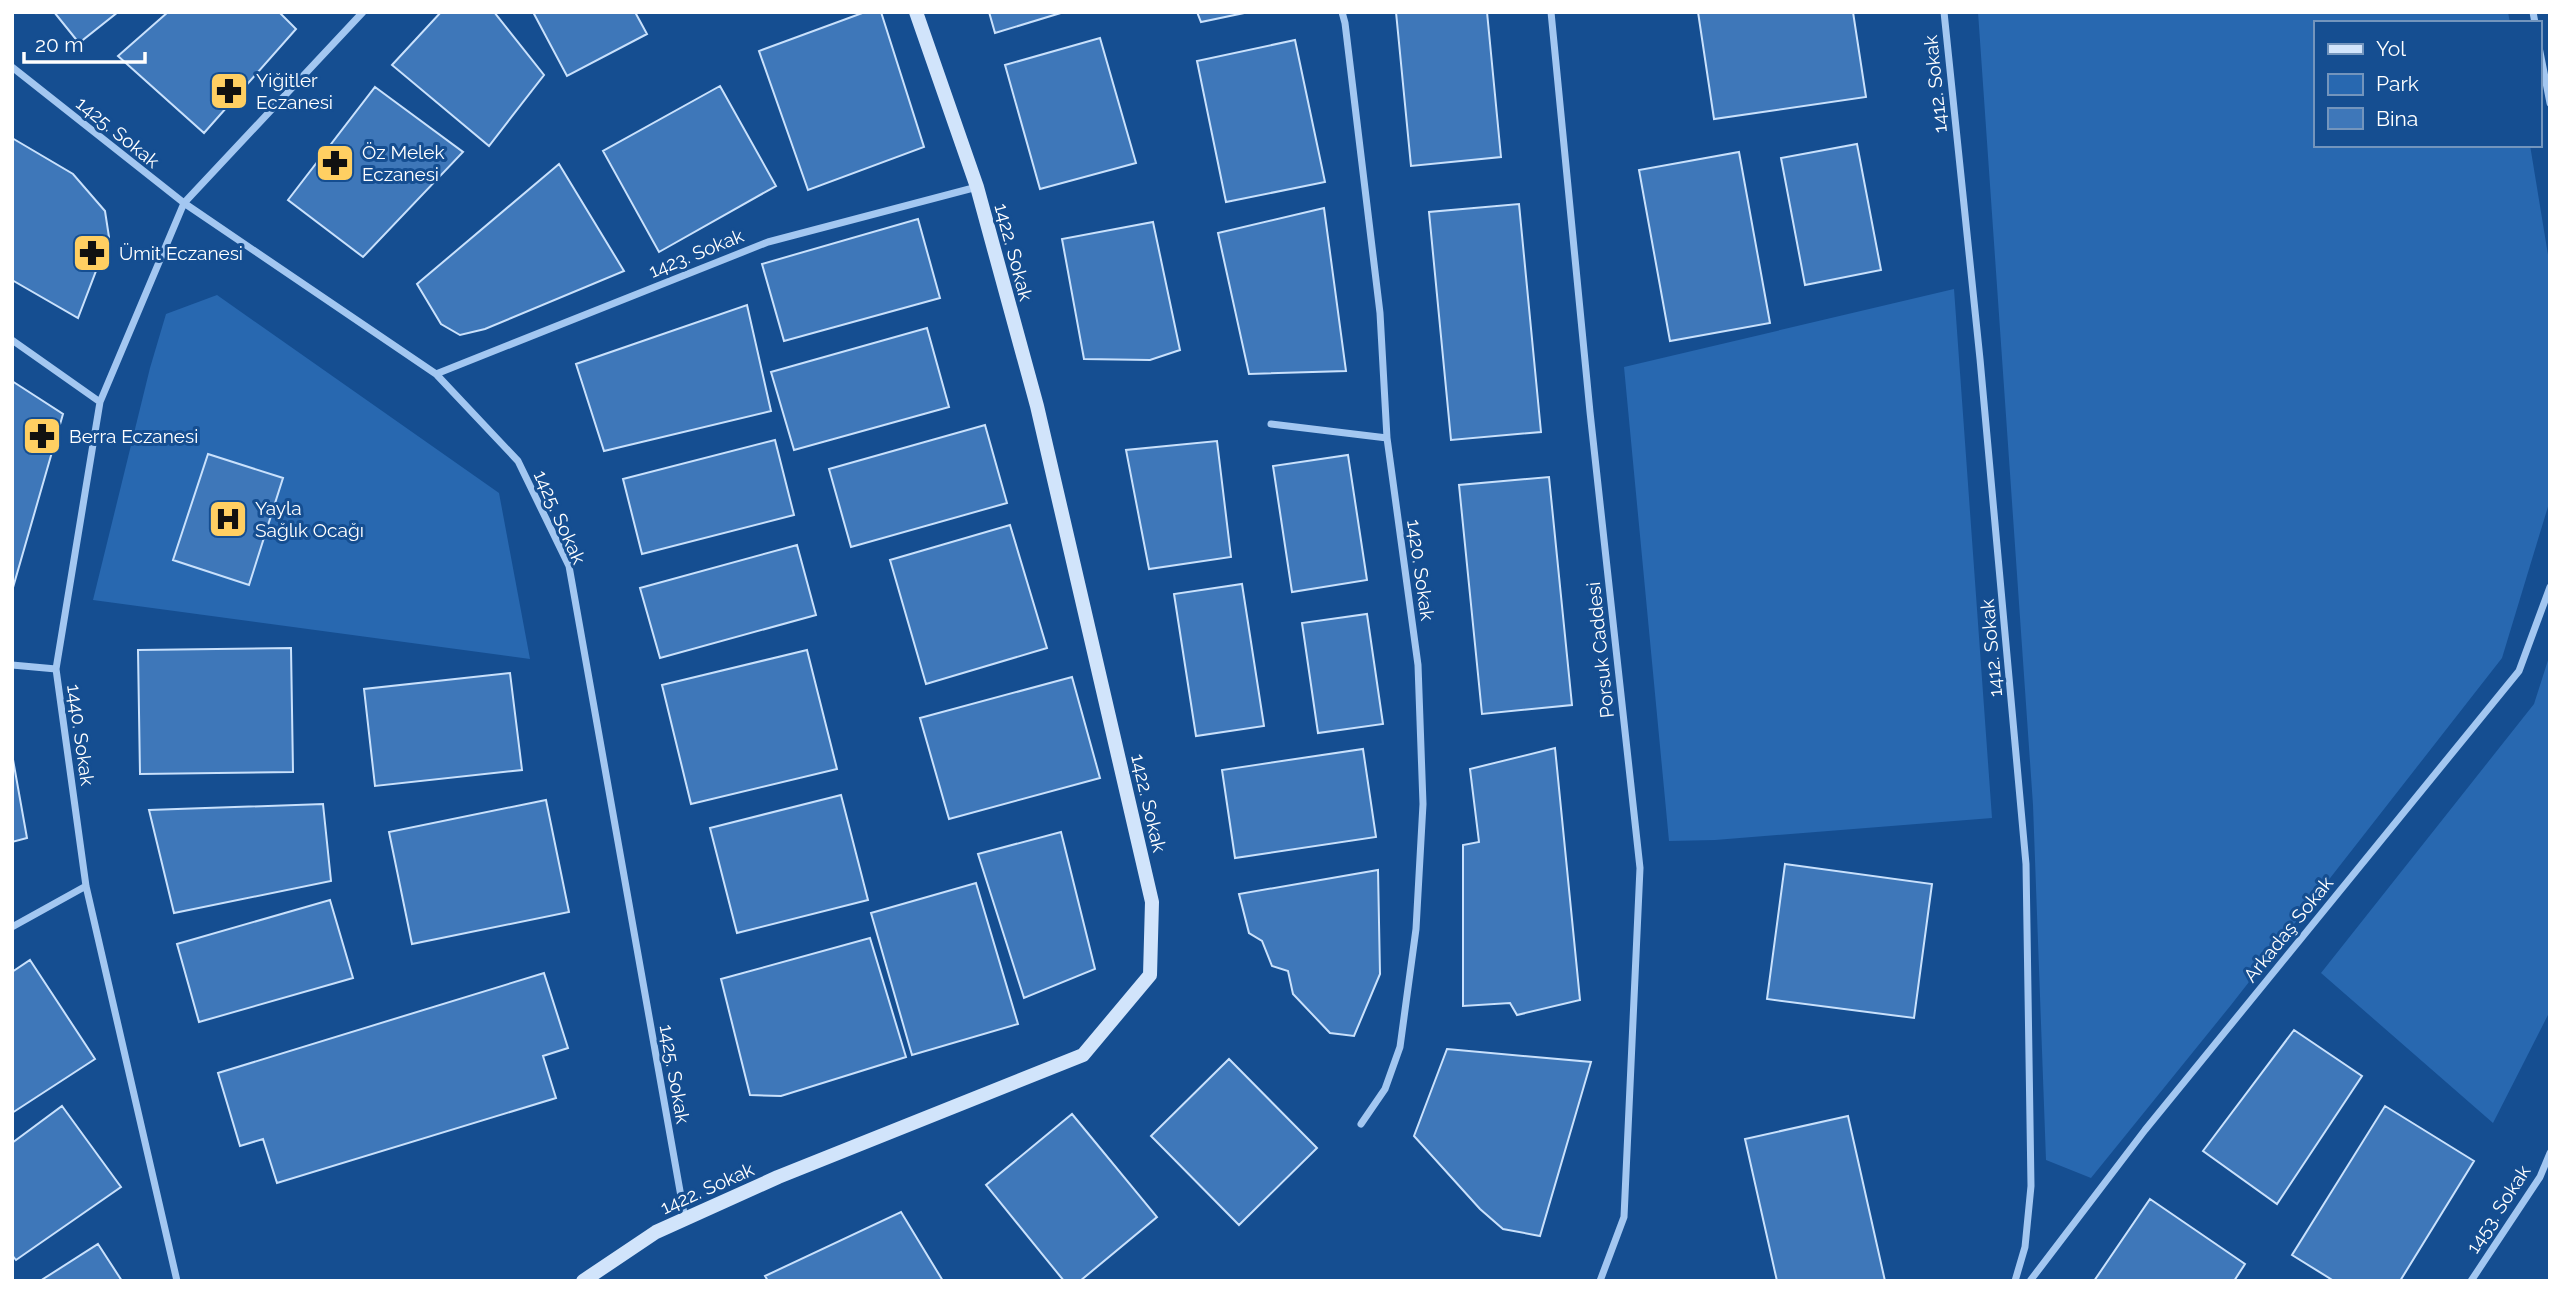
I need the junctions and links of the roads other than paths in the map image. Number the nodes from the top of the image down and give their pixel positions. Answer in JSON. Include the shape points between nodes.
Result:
{"nodes":[{"id":1,"x":363,"y":12,"type":"edge"},
{"id":2,"x":916,"y":12,"type":"edge"},
{"id":3,"x":1342,"y":12,"type":"edge"},
{"id":4,"x":1551,"y":12,"type":"edge"},
{"id":5,"x":1944,"y":12,"type":"edge"},
{"id":6,"x":2541,"y":57,"type":"edge"},
{"id":7,"x":12,"y":67,"type":"edge"},
{"id":8,"x":2550,"y":103,"type":"edge"},
{"id":9,"x":976,"y":187,"type":"junction"},
{"id":10,"x":184,"y":204,"type":"junction"},
{"id":11,"x":12,"y":340,"type":"edge"},
{"id":12,"x":436,"y":374,"type":"junction"},
{"id":13,"x":100,"y":402,"type":"junction"},
{"id":14,"x":1271,"y":424,"type":"dead end"},
{"id":15,"x":1387,"y":438,"type":"junction"},
{"id":16,"x":2550,"y":587,"type":"edge"},
{"id":17,"x":12,"y":664,"type":"edge"},
{"id":18,"x":57,"y":669,"type":"junction"},
{"id":19,"x":86,"y":886,"type":"junction"},
{"id":20,"x":12,"y":927,"type":"edge"},
{"id":21,"x":1361,"y":1124,"type":"dead end"},
{"id":22,"x":2550,"y":1153,"type":"edge"},
{"id":23,"x":685,"y":1219,"type":"junction"},
{"id":24,"x":177,"y":1281,"type":"edge"},
{"id":25,"x":583,"y":1281,"type":"edge"},
{"id":26,"x":1600,"y":1281,"type":"edge"},
{"id":27,"x":2015,"y":1281,"type":"edge"},
{"id":28,"x":2030,"y":1281,"type":"edge"},
{"id":29,"x":2471,"y":1281,"type":"edge"}],
"edges":[{"from":1,"to":10,"type":"street"},
{"from":2,"to":9,"type":"street","name":"1422. Sokak"},
{"from":3,"to":15,"type":"street","name":"1420. Sokak","via":[[1380,313]]},
{"from":4,"to":26,"type":"street","name":"Porsuk Caddesi","via":[[1640,868],[1624,1217]]},
{"from":5,"to":27,"type":"street","name":"1412. Sokak","via":[[2026,864],[2031,1186],[2025,1247]]},
{"from":6,"to":8,"type":"street"},
{"from":7,"to":10,"type":"street","name":"1425. Sokak"},
{"from":9,"to":12,"type":"street","name":"1423. Sokak","via":[[768,242]]},
{"from":9,"to":23,"type":"street","name":"1422. Sokak","via":[[1037,406],[1152,902],[1150,975],[1083,1055]]},
{"from":10,"to":12,"type":"street","name":"1425. Sokak"},
{"from":10,"to":13,"type":"street","name":"1440. Sokak"},
{"from":11,"to":13,"type":"street"},
{"from":12,"to":23,"type":"street","name":"1425. Sokak","via":[[518,461],[569,566]]},
{"from":13,"to":18,"type":"street","name":"1440. Sokak"},
{"from":14,"to":15,"type":"street"},
{"from":15,"to":21,"type":"street","name":"1420. Sokak","via":[[1418,664],[1423,804],[1416,929],[1400,1047],[1385,1089]]},
{"from":16,"to":28,"type":"street","name":"Arkadaş Sokak","via":[[2519,671],[2145,1130]]},
{"from":17,"to":18,"type":"street"},
{"from":18,"to":19,"type":"street","name":"1440. Sokak"},
{"from":19,"to":20,"type":"street"},
{"from":19,"to":24,"type":"street","name":"1440. Sokak"},
{"from":22,"to":29,"type":"street","name":"1453. Sokak","via":[[2540,1177]]},
{"from":23,"to":25,"type":"street","name":"1422. Sokak","via":[[656,1232]]}]}
